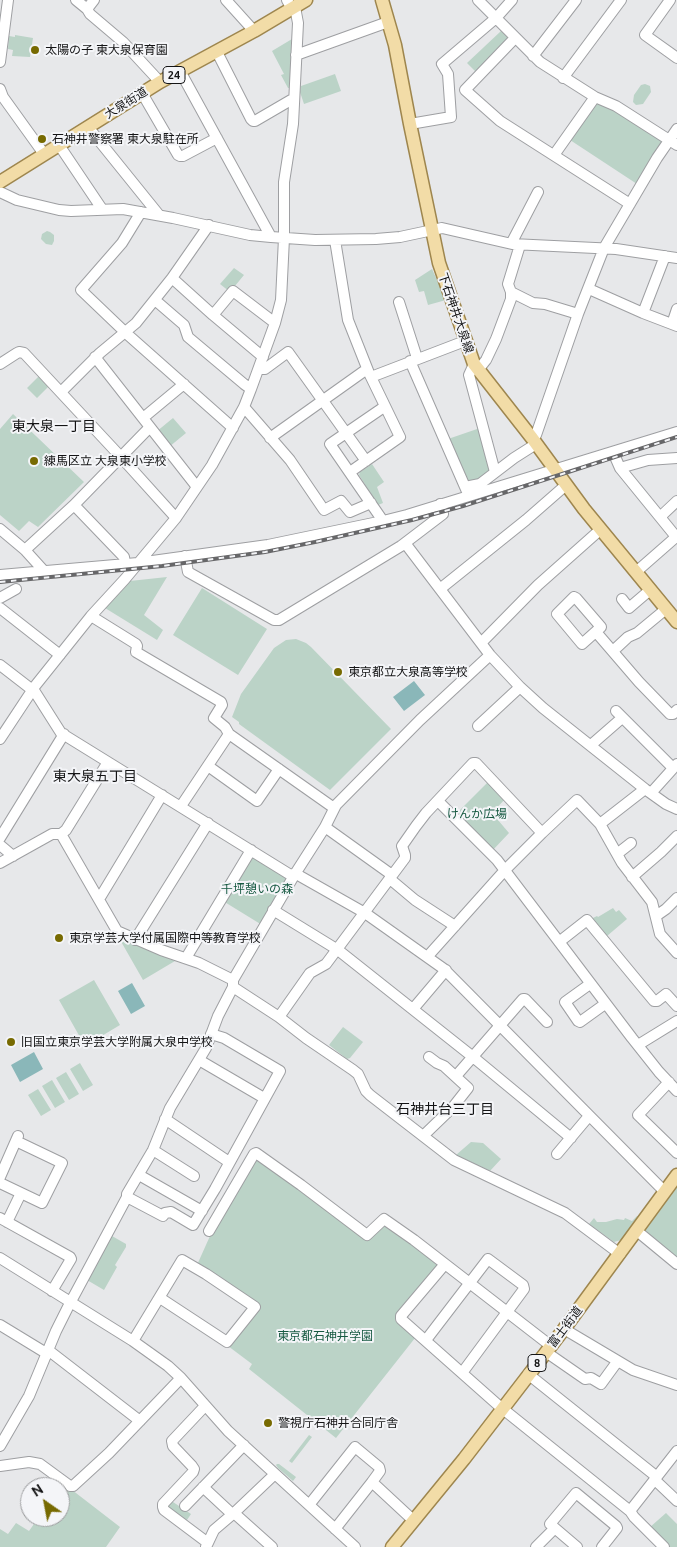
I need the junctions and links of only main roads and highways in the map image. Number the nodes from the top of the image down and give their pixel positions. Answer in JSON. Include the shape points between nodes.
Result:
{"nodes":[{"id":1,"x":306,"y":0,"type":"edge"},
{"id":2,"x":382,"y":0,"type":"edge"},
{"id":3,"x":292,"y":5,"type":"edge"},
{"id":4,"x":0,"y":182,"type":"edge"},
{"id":5,"x":677,"y":622,"type":"edge"},
{"id":6,"x":677,"y":1175,"type":"edge"},
{"id":7,"x":392,"y":1547,"type":"edge"}],
"edges":[{"from":1,"to":3,"type":"main road","name":"大泉街道","number":"24"},
{"from":2,"to":5,"type":"main road","name":"下石神井大泉線","via":[[396,45],[439,263],[476,367]]},
{"from":3,"to":4,"type":"main road","name":"大泉街道","number":"24","via":[[254,31],[160,82]]},
{"from":6,"to":7,"type":"main road","name":"富士街道","number":"8","via":[[564,1330]]}]}
